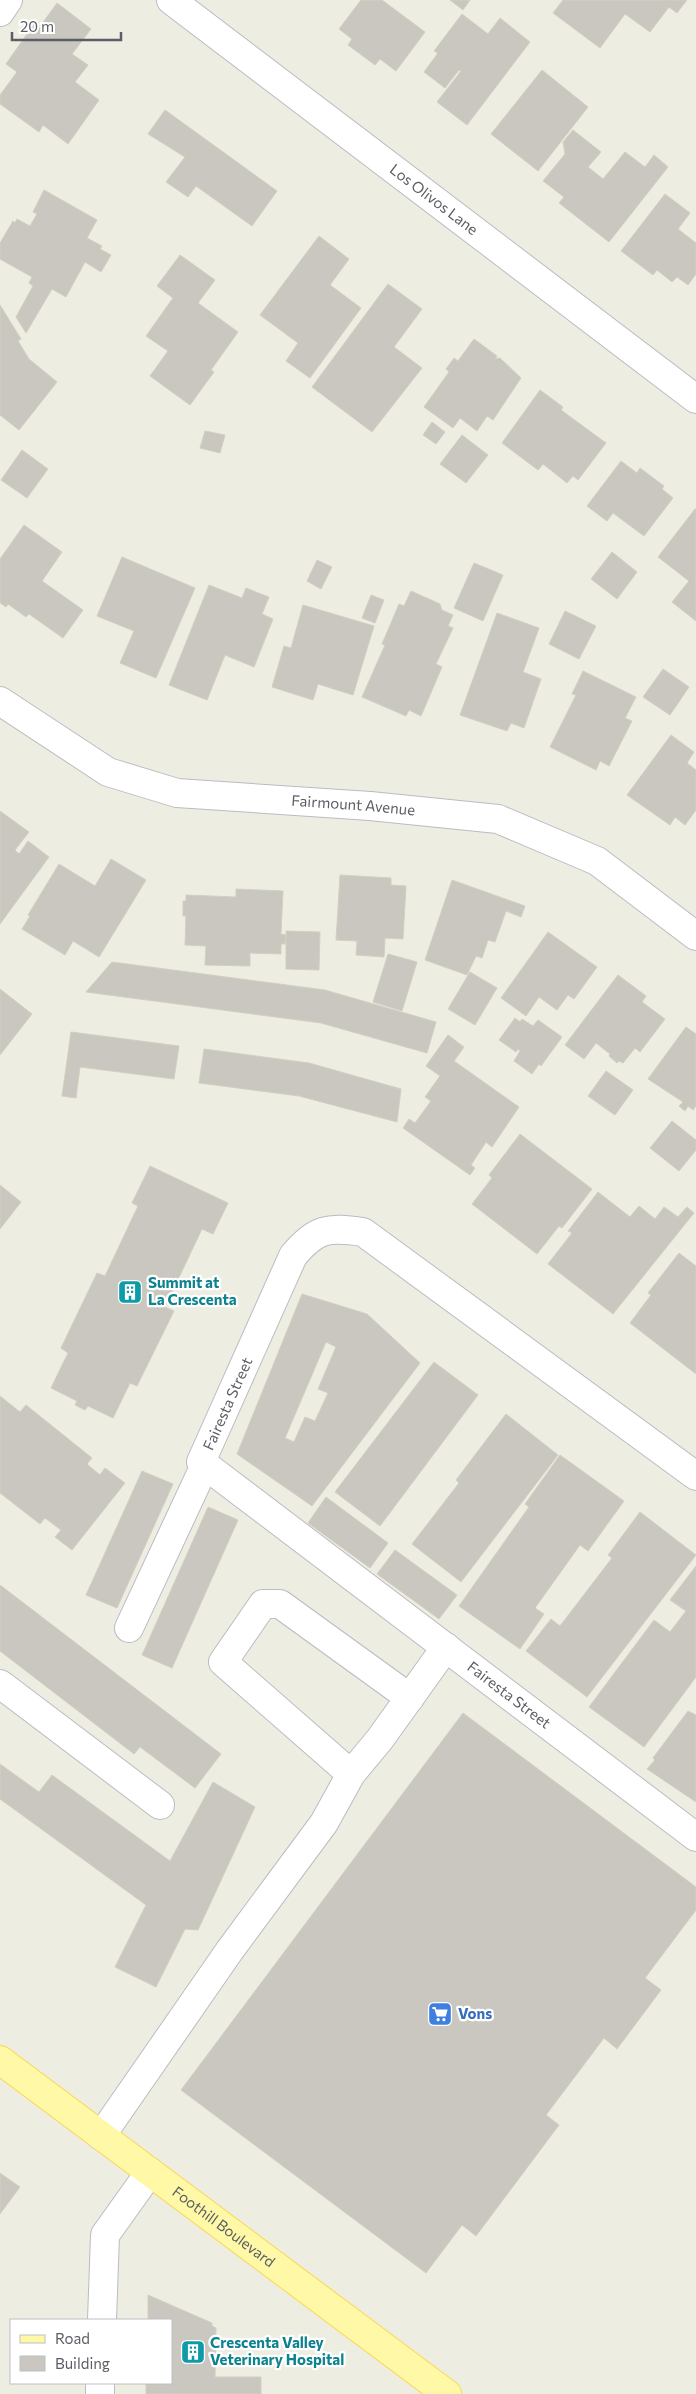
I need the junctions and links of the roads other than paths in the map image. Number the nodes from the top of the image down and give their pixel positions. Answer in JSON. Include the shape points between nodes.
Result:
{"nodes":[{"id":1,"x":8,"y":0,"type":"edge"},
{"id":2,"x":171,"y":0,"type":"edge"},
{"id":3,"x":0,"y":12,"type":"edge"},
{"id":4,"x":696,"y":399,"type":"edge"},
{"id":5,"x":0,"y":701,"type":"edge"},
{"id":6,"x":696,"y":936,"type":"edge"},
{"id":7,"x":205,"y":1466,"type":"junction"},
{"id":8,"x":696,"y":1476,"type":"edge"},
{"id":9,"x":129,"y":1628,"type":"dead end"},
{"id":10,"x":446,"y":1647,"type":"junction"},
{"id":11,"x":0,"y":1684,"type":"edge"},
{"id":12,"x":410,"y":1698,"type":"junction"},
{"id":13,"x":351,"y":1774,"type":"junction"},
{"id":14,"x":160,"y":1805,"type":"dead end"},
{"id":15,"x":696,"y":1837,"type":"edge"},
{"id":16,"x":0,"y":2060,"type":"edge"},
{"id":17,"x":101,"y":2136,"type":"junction"},
{"id":18,"x":150,"y":2172,"type":"junction"},
{"id":19,"x":102,"y":2319,"type":"edge"},
{"id":20,"x":447,"y":2394,"type":"edge"}],
"edges":[{"from":1,"to":3,"type":"street"},
{"from":2,"to":4,"type":"street","name":"Los Olivos Lane"},
{"from":5,"to":6,"type":"street","name":"Fairmount Avenue","via":[[108,772],[177,793],[498,818],[597,861]]},
{"from":7,"to":8,"type":"street","name":"Fairesta Street","via":[[201,1462],[294,1256],[307,1239],[321,1231],[343,1229],[363,1232]]},
{"from":7,"to":9,"type":"street"},
{"from":7,"to":10,"type":"street","name":"Fairesta Street"},
{"from":10,"to":12,"type":"street"},
{"from":10,"to":15,"type":"street","name":"Fairesta Street"},
{"from":11,"to":14,"type":"street"},
{"from":12,"to":13,"type":"street"},
{"from":12,"to":13,"type":"street","via":[[280,1604],[263,1604],[223,1662]]},
{"from":13,"to":17,"type":"street","via":[[324,1823],[230,1950]]},
{"from":16,"to":17,"type":"main road","name":"Foothill Boulevard"},
{"from":17,"to":18,"type":"main road","name":"Foothill Boulevard"},
{"from":18,"to":19,"type":"street","via":[[105,2236]]},
{"from":18,"to":20,"type":"main road","name":"Foothill Boulevard"}]}
